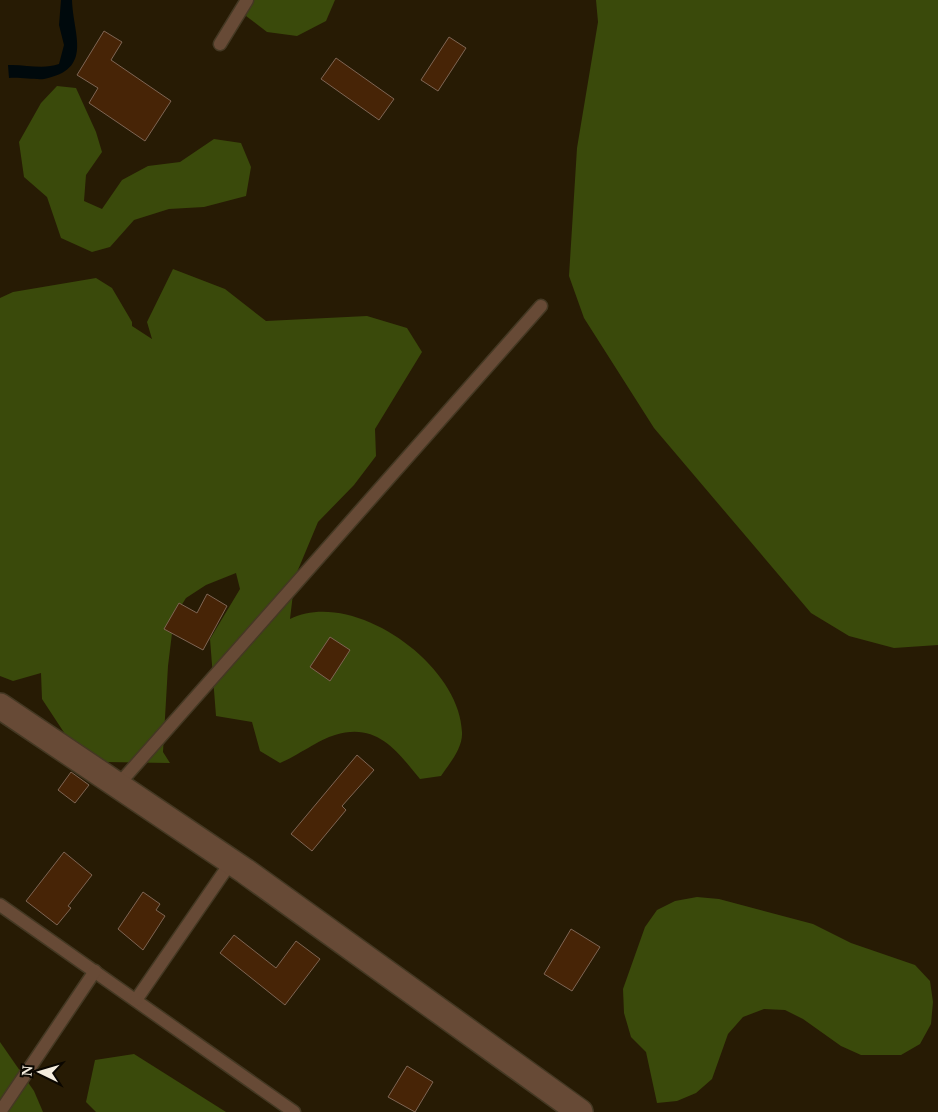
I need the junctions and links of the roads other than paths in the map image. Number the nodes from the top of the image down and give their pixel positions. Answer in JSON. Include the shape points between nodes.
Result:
{"nodes":[{"id":1,"x":247,"y":0,"type":"edge"},
{"id":2,"x":220,"y":44,"type":"dead end"},
{"id":3,"x":541,"y":306,"type":"dead end"},
{"id":4,"x":0,"y":706,"type":"edge"},
{"id":5,"x":118,"y":785,"type":"junction"},
{"id":6,"x":230,"y":862,"type":"junction"},
{"id":7,"x":0,"y":905,"type":"edge"},
{"id":8,"x":95,"y":971,"type":"junction"},
{"id":9,"x":136,"y":1000,"type":"junction"},
{"id":10,"x":0,"y":1112,"type":"edge"},
{"id":11,"x":294,"y":1112,"type":"edge"},
{"id":12,"x":580,"y":1112,"type":"edge"}],
"edges":[{"from":1,"to":2,"type":"lane"},
{"from":3,"to":5,"type":"lane"},
{"from":4,"to":5,"type":"street"},
{"from":5,"to":6,"type":"street"},
{"from":6,"to":9,"type":"lane"},
{"from":6,"to":12,"type":"street"},
{"from":7,"to":8,"type":"lane"},
{"from":8,"to":9,"type":"lane"},
{"from":8,"to":10,"type":"lane"},
{"from":9,"to":11,"type":"lane"}]}
